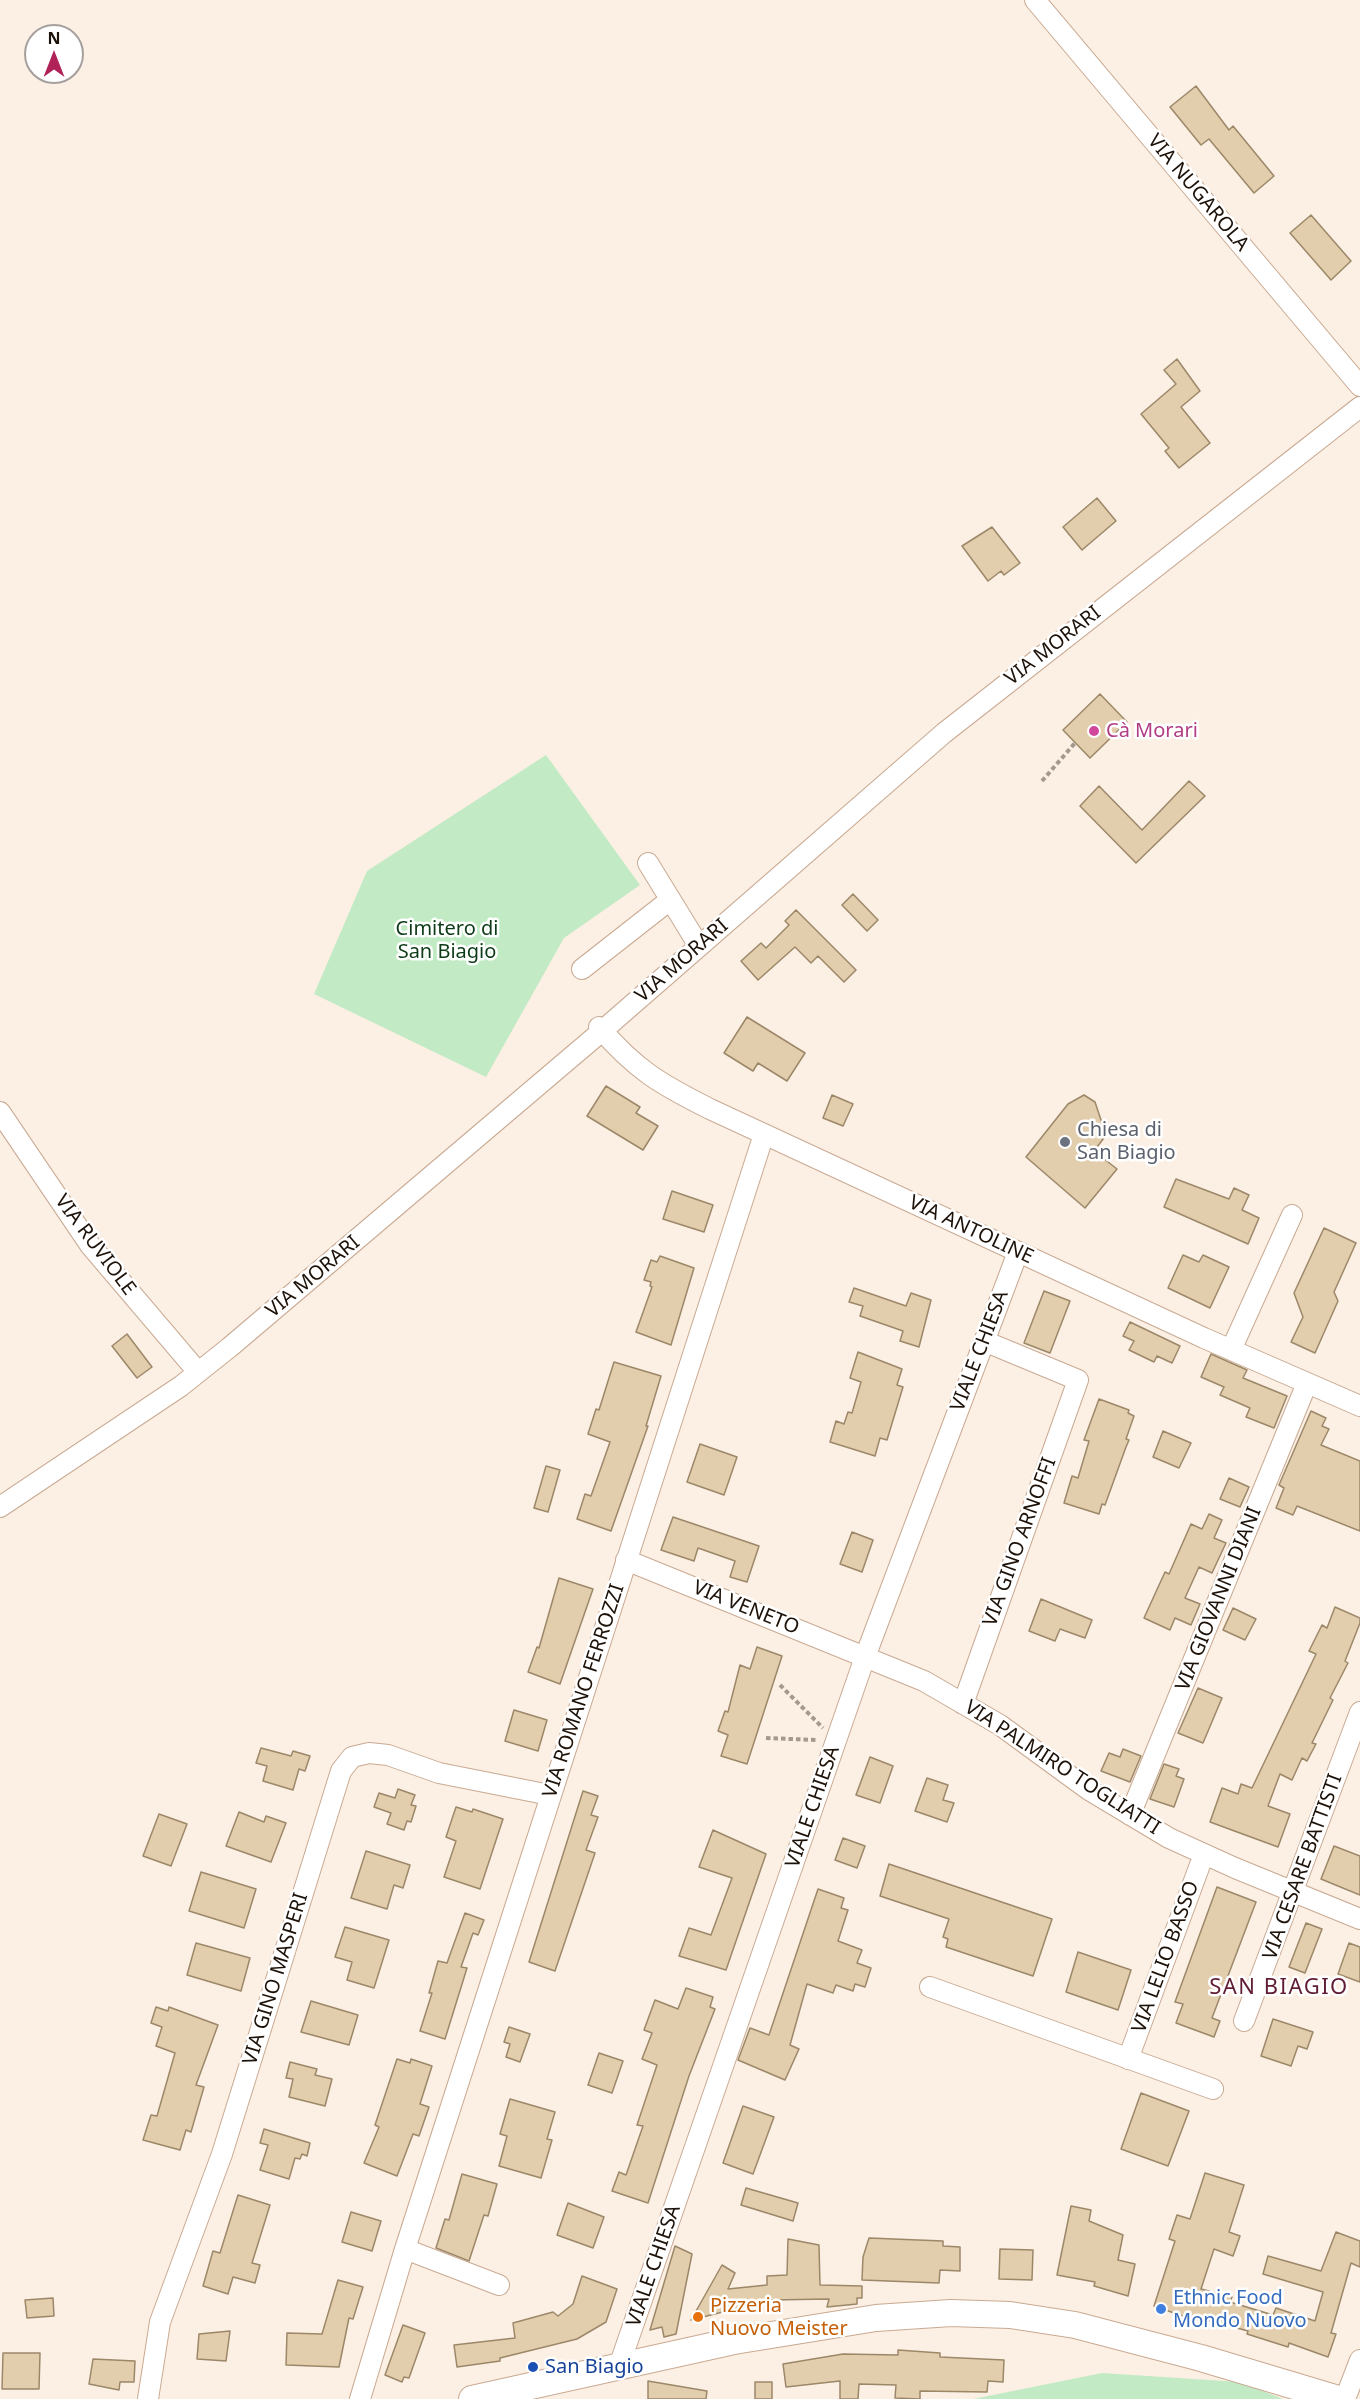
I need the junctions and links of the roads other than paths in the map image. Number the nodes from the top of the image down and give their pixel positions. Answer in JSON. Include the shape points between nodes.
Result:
{"nodes":[{"id":1,"x":1035,"y":0,"type":"edge"},
{"id":2,"x":1360,"y":386,"type":"edge"},
{"id":3,"x":1360,"y":407,"type":"edge"},
{"id":4,"x":648,"y":863,"type":"dead end"},
{"id":5,"x":670,"y":900,"type":"junction"},
{"id":6,"x":699,"y":946,"type":"junction"},
{"id":7,"x":582,"y":969,"type":"dead end"},
{"id":8,"x":601,"y":1029,"type":"junction"},
{"id":9,"x":0,"y":1112,"type":"edge"},
{"id":10,"x":764,"y":1134,"type":"junction"},
{"id":11,"x":1292,"y":1215,"type":"dead end"},
{"id":12,"x":1018,"y":1252,"type":"junction"},
{"id":13,"x":984,"y":1341,"type":"junction"},
{"id":14,"x":1232,"y":1350,"type":"junction"},
{"id":15,"x":198,"y":1372,"type":"junction"},
{"id":16,"x":1307,"y":1383,"type":"junction"},
{"id":17,"x":1360,"y":1406,"type":"edge"},
{"id":18,"x":0,"y":1507,"type":"edge"},
{"id":19,"x":626,"y":1560,"type":"junction"},
{"id":20,"x":865,"y":1657,"type":"junction"},
{"id":21,"x":963,"y":1704,"type":"junction"},
{"id":22,"x":1360,"y":1712,"type":"edge"},
{"id":23,"x":550,"y":1795,"type":"junction"},
{"id":24,"x":1130,"y":1815,"type":"junction"},
{"id":25,"x":1204,"y":1854,"type":"junction"},
{"id":26,"x":1294,"y":1893,"type":"junction"},
{"id":27,"x":1360,"y":1919,"type":"edge"},
{"id":28,"x":930,"y":1987,"type":"dead end"},
{"id":29,"x":1244,"y":2021,"type":"dead end"},
{"id":30,"x":1128,"y":2059,"type":"junction"},
{"id":31,"x":1213,"y":2090,"type":"dead end"},
{"id":32,"x":405,"y":2249,"type":"junction"},
{"id":33,"x":499,"y":2285,"type":"dead end"},
{"id":34,"x":1360,"y":2360,"type":"edge"},
{"id":35,"x":619,"y":2366,"type":"junction"},
{"id":36,"x":148,"y":2399,"type":"edge"},
{"id":37,"x":360,"y":2399,"type":"edge"},
{"id":38,"x":472,"y":2399,"type":"edge"},
{"id":39,"x":1338,"y":2399,"type":"edge"},
{"id":40,"x":1344,"y":2399,"type":"edge"}],
"edges":[{"from":1,"to":2,"type":"street","name":"VIA NUGAROLA"},
{"from":3,"to":6,"type":"street","name":"VIA MORARI","via":[[944,733]]},
{"from":4,"to":5,"type":"street"},
{"from":5,"to":6,"type":"street"},
{"from":5,"to":7,"type":"street"},
{"from":6,"to":8,"type":"street","name":"VIA MORARI"},
{"from":8,"to":10,"type":"street","name":"VIA ANTOLINE","via":[[632,1063],[658,1083]]},
{"from":8,"to":15,"type":"street","name":"VIA MORARI"},
{"from":9,"to":15,"type":"street","name":"VIA RUVIOLE","via":[[90,1245]]},
{"from":10,"to":12,"type":"street","name":"VIA ANTOLINE"},
{"from":10,"to":19,"type":"street","name":"VIA ROMANO FERROZZI"},
{"from":11,"to":14,"type":"street"},
{"from":12,"to":13,"type":"street","name":"VIALE CHIESA"},
{"from":12,"to":14,"type":"street","name":"VIA ANTOLINE"},
{"from":13,"to":20,"type":"street","name":"VIALE CHIESA"},
{"from":13,"to":21,"type":"street","name":"VIA GINO ARNOFFI","via":[[1078,1380]]},
{"from":14,"to":16,"type":"street","name":"VIA ANTOLINE"},
{"from":15,"to":18,"type":"street","name":"VIA MORARI"},
{"from":16,"to":17,"type":"street","name":"VIA ANTOLINE"},
{"from":16,"to":24,"type":"street","name":"VIA GIOVANNI DIANI"},
{"from":19,"to":20,"type":"street","name":"VIA VENETO"},
{"from":19,"to":23,"type":"street","name":"VIA ROMANO FERROZZI"},
{"from":20,"to":21,"type":"street","name":"VIA PALMIRO TOGLIATTI","via":[[924,1681]]},
{"from":20,"to":35,"type":"street","name":"VIALE CHIESA"},
{"from":21,"to":24,"type":"street","name":"VIA PALMIRO TOGLIATTI"},
{"from":22,"to":26,"type":"street","name":"VIA CESARE BATTISTI"},
{"from":23,"to":32,"type":"street","name":"VIA ROMANO FERROZZI"},
{"from":23,"to":36,"type":"street","name":"VIA GINO MASPERI","via":[[439,1773],[388,1755],[369,1753],[352,1757],[340,1771],[222,2154],[160,2322]]},
{"from":24,"to":25,"type":"street","name":"VIA PALMIRO TOGLIATTI"},
{"from":25,"to":26,"type":"street","name":"VIA PALMIRO TOGLIATTI"},
{"from":25,"to":30,"type":"street","name":"VIA LELIO BASSO"},
{"from":26,"to":27,"type":"street","name":"VIA PALMIRO TOGLIATTI"},
{"from":26,"to":29,"type":"street","name":"VIA CESARE BATTISTI"},
{"from":28,"to":30,"type":"street","name":"VIA LELIO BASSO"},
{"from":30,"to":31,"type":"street","name":"VIA LELIO BASSO"},
{"from":32,"to":33,"type":"street"},
{"from":32,"to":37,"type":"street","name":"VIA ROMANO FERROZZI"},
{"from":34,"to":40,"type":"street"},
{"from":35,"to":38,"type":"main road"},
{"from":35,"to":39,"type":"main road","via":[[814,2327],[918,2314],[980,2313],[1075,2325]]}]}
